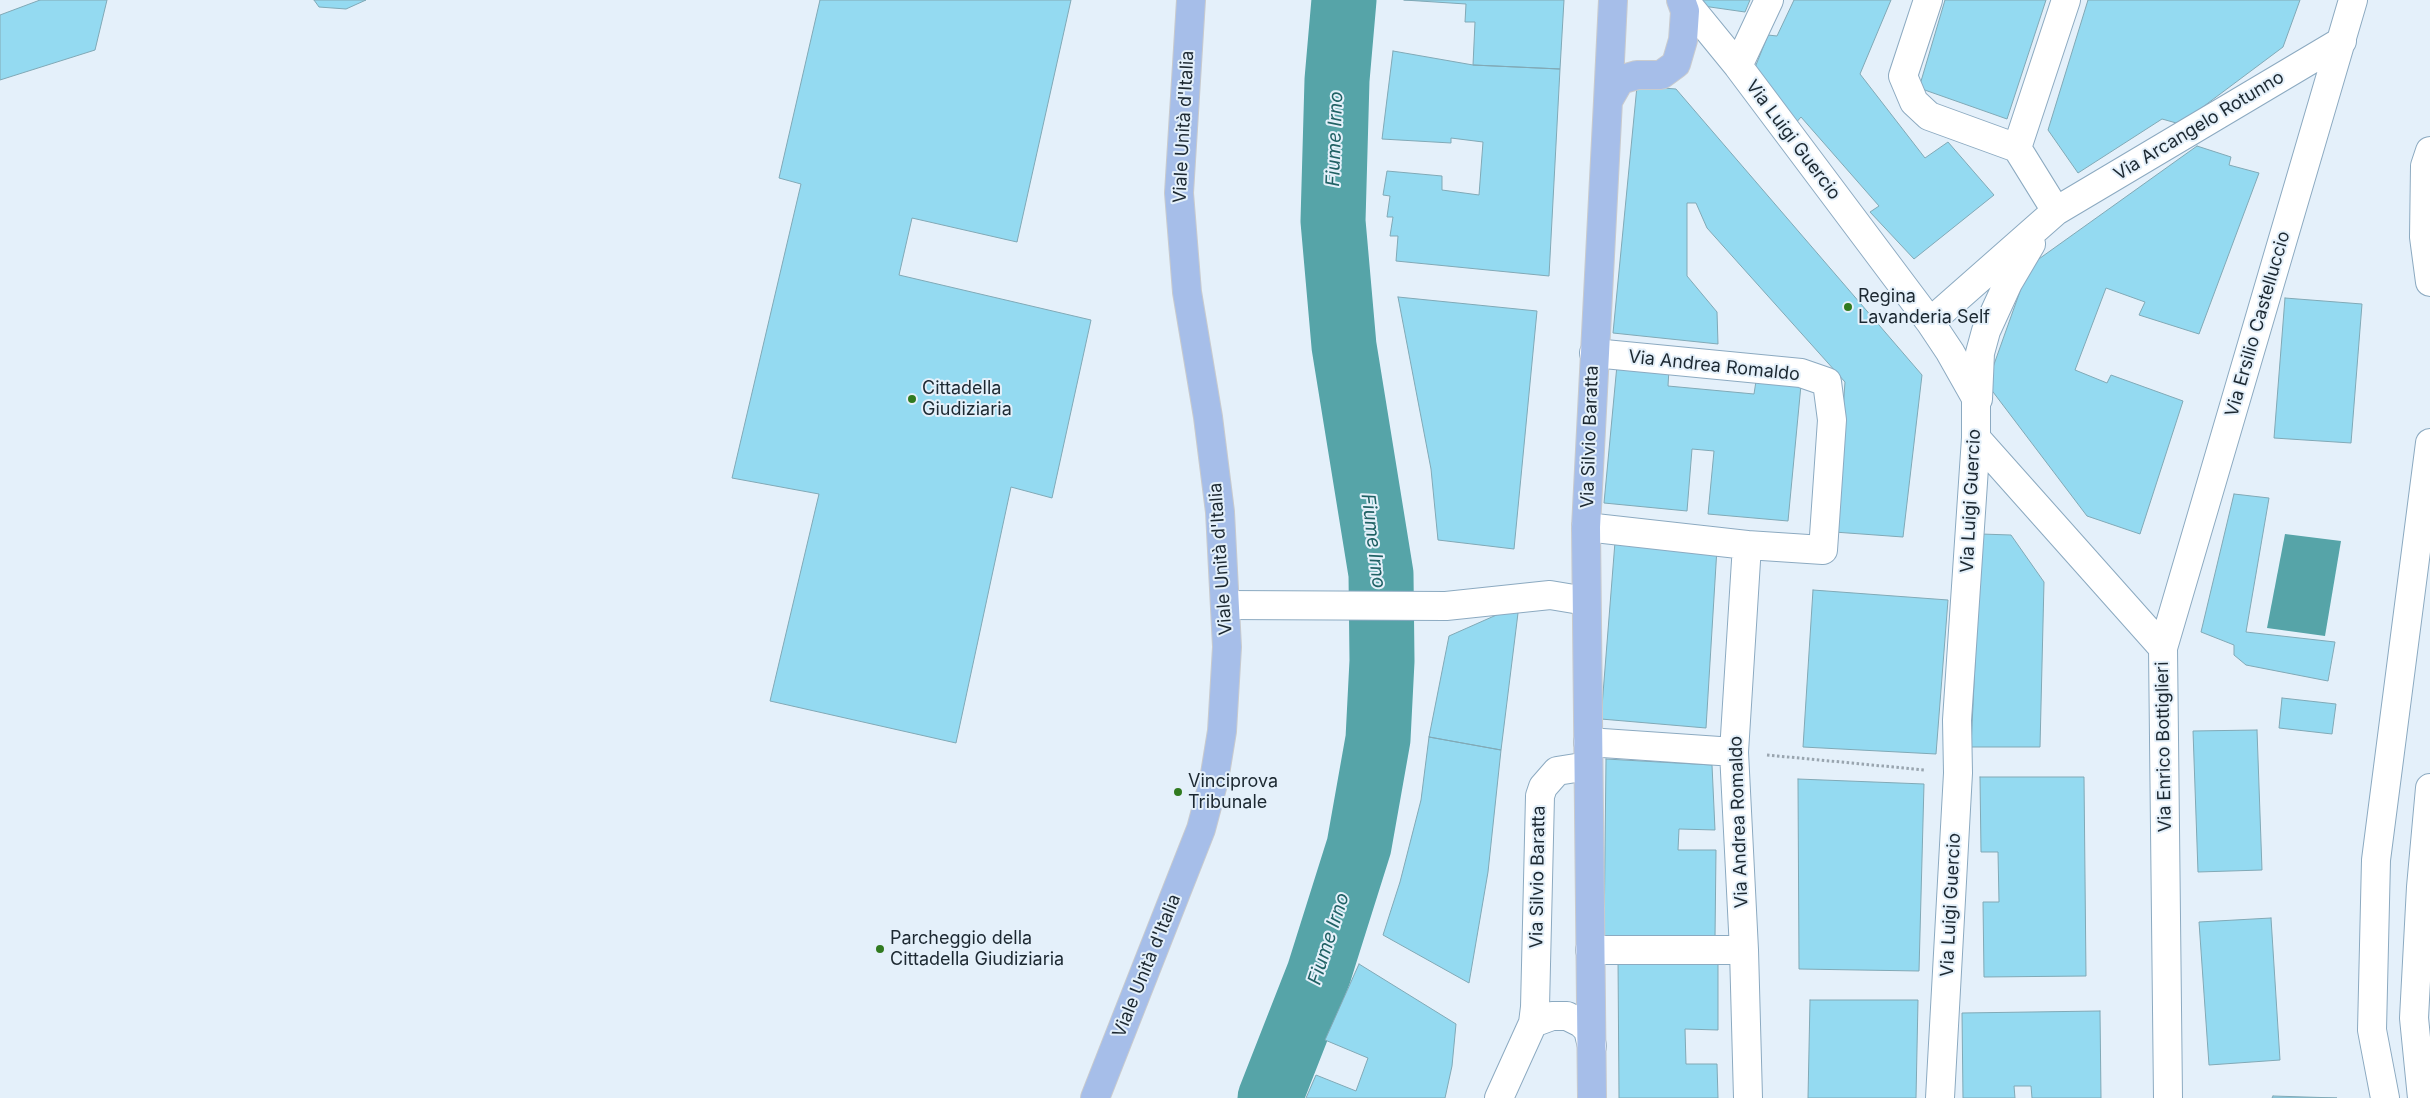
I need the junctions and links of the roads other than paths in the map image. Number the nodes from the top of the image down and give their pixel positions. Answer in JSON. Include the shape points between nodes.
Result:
{"nodes":[{"id":1,"x":1191,"y":0,"type":"edge"},
{"id":2,"x":1613,"y":0,"type":"edge"},
{"id":3,"x":1682,"y":0,"type":"edge"},
{"id":4,"x":1769,"y":0,"type":"edge"},
{"id":5,"x":1928,"y":0,"type":"edge"},
{"id":6,"x":2066,"y":0,"type":"edge"},
{"id":7,"x":2353,"y":0,"type":"edge"},
{"id":8,"x":2342,"y":41,"type":"junction"},
{"id":9,"x":1738,"y":66,"type":"junction"},
{"id":10,"x":1608,"y":101,"type":"junction"},
{"id":11,"x":2017,"y":148,"type":"junction"},
{"id":12,"x":2430,"y":151,"type":"edge"},
{"id":13,"x":2056,"y":211,"type":"junction"},
{"id":14,"x":2430,"y":282,"type":"edge"},
{"id":15,"x":1930,"y":322,"type":"junction"},
{"id":16,"x":1594,"y":353,"type":"junction"},
{"id":17,"x":1976,"y":438,"type":"junction"},
{"id":18,"x":2430,"y":443,"type":"edge"},
{"id":19,"x":1586,"y":527,"type":"junction"},
{"id":20,"x":1747,"y":545,"type":"junction"},
{"id":21,"x":1586,"y":601,"type":"junction"},
{"id":22,"x":1225,"y":605,"type":"junction"},
{"id":23,"x":2163,"y":648,"type":"junction"},
{"id":24,"x":1588,"y":742,"type":"junction"},
{"id":25,"x":1734,"y":752,"type":"junction"},
{"id":26,"x":1588,"y":774,"type":"junction"},
{"id":27,"x":2430,"y":788,"type":"edge"},
{"id":28,"x":1590,"y":950,"type":"junction"},
{"id":29,"x":1744,"y":950,"type":"junction"},
{"id":30,"x":1542,"y":1019,"type":"junction"},
{"id":31,"x":1592,"y":1052,"type":"junction"},
{"id":32,"x":1094,"y":1098,"type":"edge"},
{"id":33,"x":1500,"y":1098,"type":"edge"},
{"id":34,"x":1592,"y":1098,"type":"edge"},
{"id":35,"x":1748,"y":1098,"type":"edge"},
{"id":36,"x":1940,"y":1098,"type":"edge"},
{"id":37,"x":2168,"y":1098,"type":"edge"},
{"id":38,"x":2385,"y":1098,"type":"edge"},
{"id":39,"x":2422,"y":1098,"type":"edge"}],
"edges":[{"from":1,"to":22,"type":"main road","name":"Viale Unità d'Italia","via":[[1179,193],[1186,292],[1208,417],[1220,512]]},
{"from":2,"to":10,"type":"main road","name":"Via Silvio Baratta"},
{"from":3,"to":9,"type":"street","name":"Via Luigi Guercio"},
{"from":3,"to":10,"type":"main road","name":"Via Silvio Baratta","via":[[1684,40],[1676,64],[1662,75],[1637,75],[1620,80]]},
{"from":4,"to":9,"type":"street"},
{"from":5,"to":11,"type":"street","via":[[1903,76],[1914,102],[1929,116]]},
{"from":6,"to":11,"type":"street"},
{"from":7,"to":8,"type":"street","name":"Via Ersilio Castelluccio"},
{"from":8,"to":13,"type":"street","name":"Via Arcangelo Rotunno"},
{"from":8,"to":23,"type":"street","name":"Via Ersilio Castelluccio"},
{"from":9,"to":15,"type":"street","name":"Via Luigi Guercio"},
{"from":10,"to":16,"type":"main road","name":"Via Silvio Baratta"},
{"from":11,"to":13,"type":"street"},
{"from":12,"to":14,"type":"street","via":[[2425,166],[2424,237]]},
{"from":13,"to":15,"type":"street"},
{"from":13,"to":17,"type":"street","via":[[2022,256],[1986,331],[1980,353]]},
{"from":15,"to":17,"type":"street","name":"Via Luigi Guercio","via":[[1976,398]]},
{"from":16,"to":19,"type":"main road","name":"Via Silvio Baratta"},
{"from":16,"to":20,"type":"street","name":"Via Andrea Romaldo","via":[[1801,373],[1827,382],[1832,420],[1823,550]]},
{"from":17,"to":23,"type":"street","name":"Via Enrico Bottiglieri"},
{"from":17,"to":36,"type":"street","name":"Via Luigi Guercio","via":[[1957,720],[1958,773]]},
{"from":18,"to":38,"type":"street","via":[[2376,860],[2372,1030]]},
{"from":19,"to":20,"type":"street","name":"Via Andrea Romaldo"},
{"from":19,"to":21,"type":"main road","name":"Via Silvio Baratta"},
{"from":20,"to":25,"type":"street","name":"Via Andrea Romaldo"},
{"from":21,"to":22,"type":"street","via":[[1550,595],[1446,606]]},
{"from":21,"to":24,"type":"main road","name":"Via Silvio Baratta"},
{"from":22,"to":32,"type":"main road","name":"Viale Unità d'Italia","via":[[1227,647],[1222,731],[1201,830]]},
{"from":23,"to":37,"type":"street","name":"Via Enrico Bottiglieri"},
{"from":24,"to":25,"type":"street"},
{"from":24,"to":26,"type":"main road","name":"Via Silvio Baratta"},
{"from":25,"to":29,"type":"street","name":"Via Andrea Romaldo"},
{"from":26,"to":28,"type":"main road","name":"Via Silvio Baratta"},
{"from":26,"to":30,"type":"street","name":"Via Silvio Baratta","via":[[1582,767],[1557,771],[1543,787],[1540,796],[1536,1007]]},
{"from":27,"to":39,"type":"street","via":[[2414,1018]]},
{"from":28,"to":29,"type":"street"},
{"from":28,"to":31,"type":"main road","name":"Via Silvio Baratta"},
{"from":29,"to":35,"type":"street","name":"Via Andrea Romaldo"},
{"from":30,"to":31,"type":"street","via":[[1567,1016],[1581,1023],[1588,1030]]},
{"from":30,"to":33,"type":"street"},
{"from":31,"to":34,"type":"main road","name":"Via Silvio Baratta"}]}
